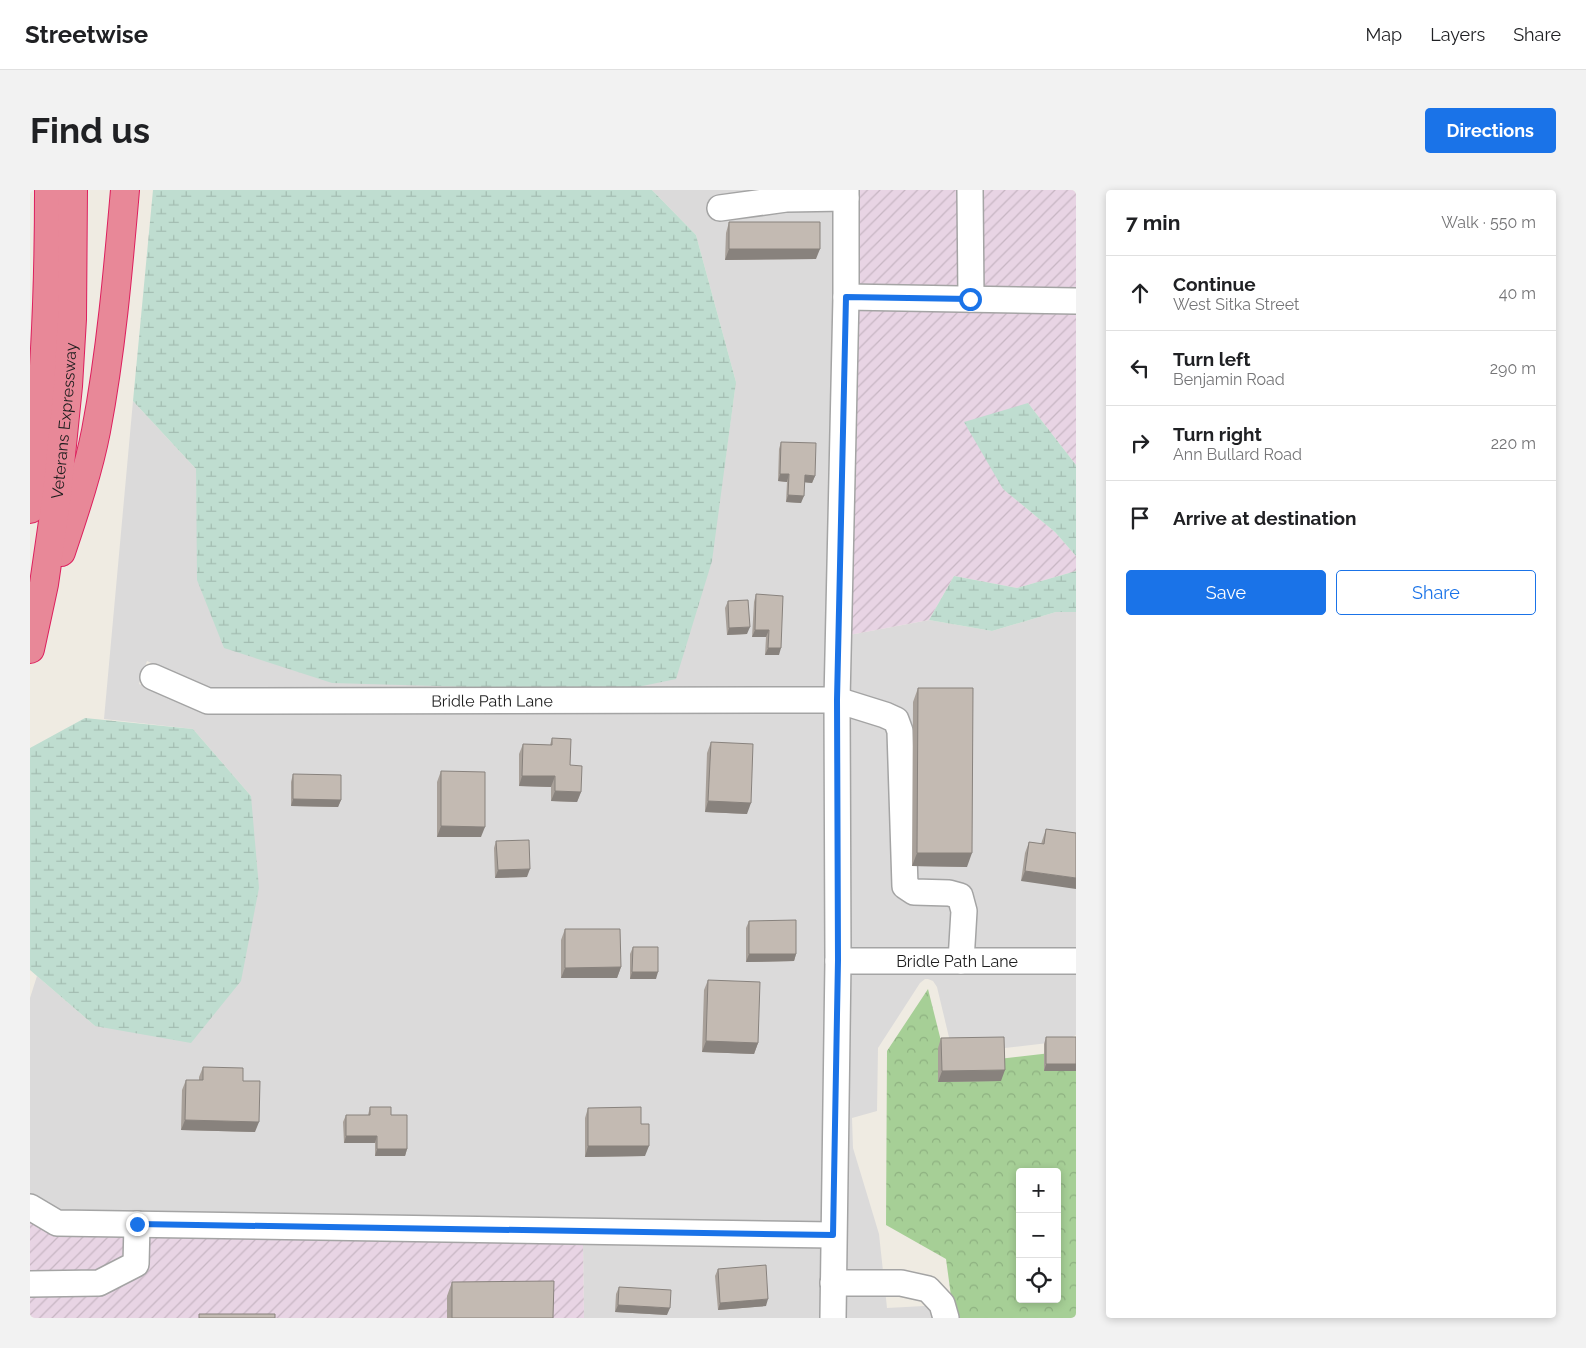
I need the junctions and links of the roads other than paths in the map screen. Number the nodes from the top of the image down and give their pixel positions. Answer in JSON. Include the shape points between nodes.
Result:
{"nodes":[{"id":1,"x":49,"y":190,"type":"edge"},
{"id":2,"x":73,"y":190,"type":"edge"},
{"id":3,"x":125,"y":190,"type":"edge"},
{"id":4,"x":970,"y":190,"type":"edge"},
{"id":5,"x":786,"y":194,"type":"edge"},
{"id":6,"x":846,"y":194,"type":"edge"},
{"id":7,"x":720,"y":208,"type":"dead end"},
{"id":8,"x":846,"y":297,"type":"junction"},
{"id":9,"x":970,"y":299,"type":"junction"},
{"id":10,"x":1076,"y":301,"type":"edge"},
{"id":11,"x":30,"y":510,"type":"edge"},
{"id":12,"x":44,"y":584,"type":"junction"},
{"id":13,"x":30,"y":649,"type":"edge"},
{"id":14,"x":153,"y":677,"type":"dead end"},
{"id":15,"x":837,"y":700,"type":"junction"},
{"id":16,"x":838,"y":960,"type":"junction"},
{"id":17,"x":961,"y":961,"type":"junction"},
{"id":18,"x":1076,"y":961,"type":"edge"},
{"id":19,"x":30,"y":1207,"type":"edge"},
{"id":20,"x":137,"y":1224,"type":"junction"},
{"id":21,"x":833,"y":1235,"type":"junction"},
{"id":22,"x":833,"y":1283,"type":"junction"},
{"id":23,"x":30,"y":1284,"type":"edge"},
{"id":24,"x":833,"y":1318,"type":"edge"},
{"id":25,"x":946,"y":1318,"type":"edge"}],
"edges":[{"from":1,"to":11,"type":"highway","via":[[43,390]]},
{"from":2,"to":12,"type":"highway","name":"Veterans Expressway","via":[[73,291],[68,386]]},
{"from":3,"to":12,"type":"highway","via":[[106,369],[95,433],[61,554]]},
{"from":4,"to":9,"type":"street"},
{"from":5,"to":6,"type":"street"},
{"from":5,"to":7,"type":"street"},
{"from":6,"to":8,"type":"street"},
{"from":8,"to":9,"type":"street"},
{"from":8,"to":15,"type":"street"},
{"from":9,"to":10,"type":"street"},
{"from":12,"to":13,"type":"highway","name":"Veterans Expressway"},
{"from":14,"to":15,"type":"street","name":"Bridle Path Lane","via":[[208,701]]},
{"from":15,"to":16,"type":"street"},
{"from":15,"to":17,"type":"street","name":"Bridle Path Lane","via":[[896,720],[900,731],[905,886],[914,892],[960,896],[964,911]]},
{"from":16,"to":17,"type":"street","name":"Bridle Path Lane"},
{"from":16,"to":21,"type":"street"},
{"from":17,"to":18,"type":"street","name":"Bridle Path Lane"},
{"from":19,"to":20,"type":"street","via":[[58,1223]]},
{"from":20,"to":21,"type":"street"},
{"from":20,"to":23,"type":"street","via":[[136,1264],[99,1283]]},
{"from":21,"to":22,"type":"street"},
{"from":22,"to":24,"type":"street"},
{"from":22,"to":25,"type":"street","via":[[901,1284],[928,1290],[942,1304]]}]}
